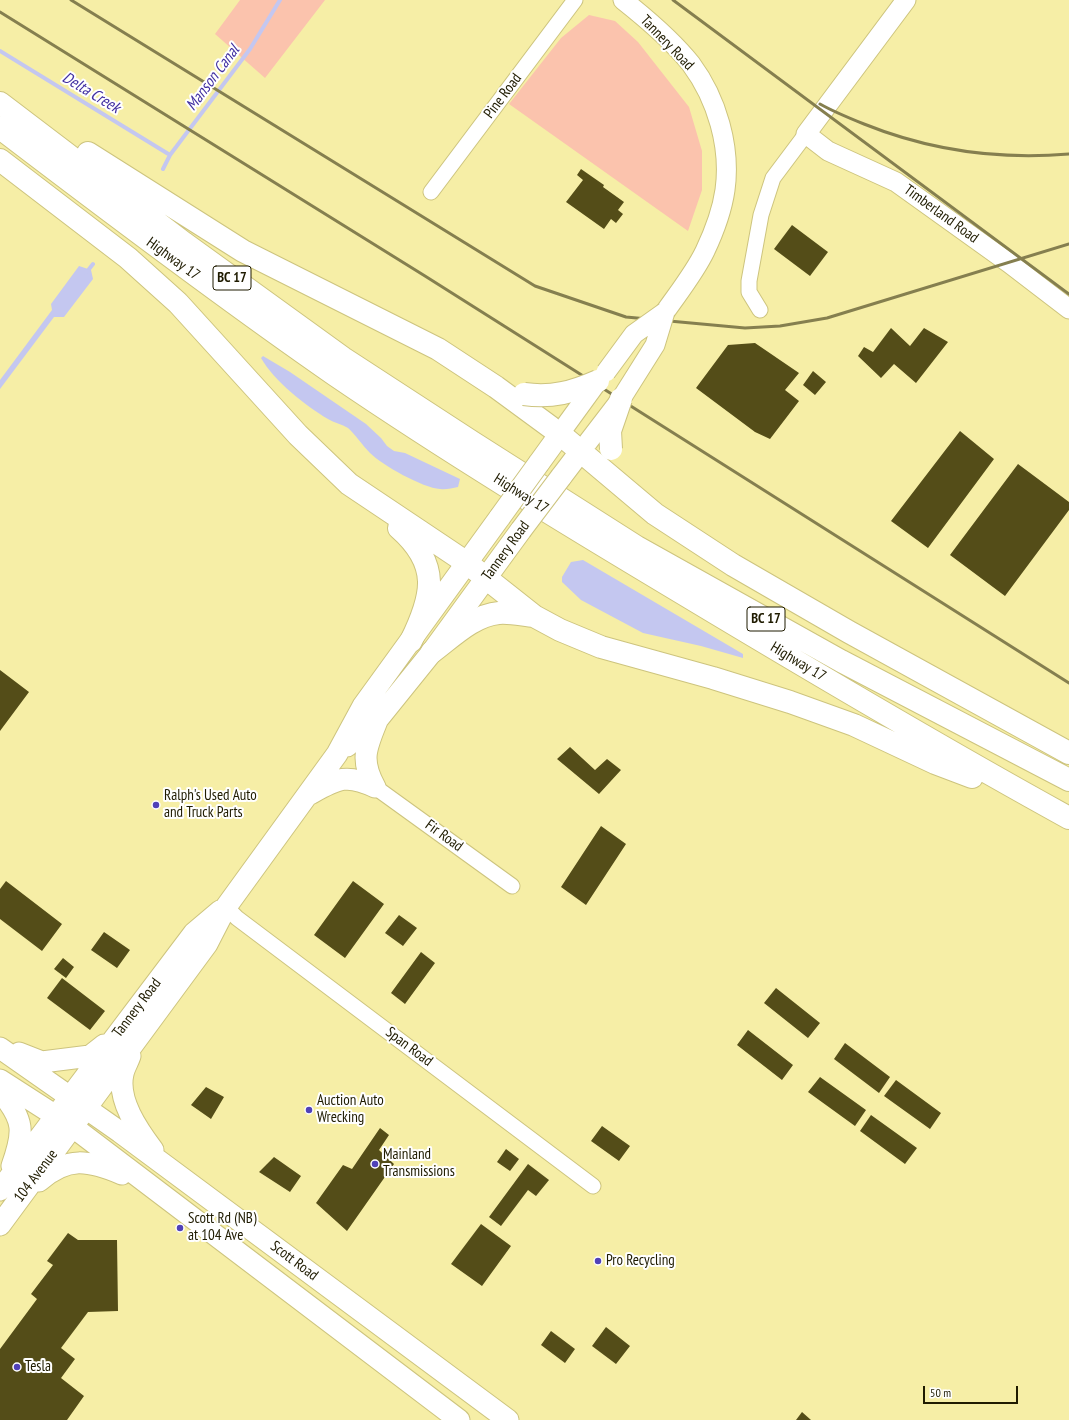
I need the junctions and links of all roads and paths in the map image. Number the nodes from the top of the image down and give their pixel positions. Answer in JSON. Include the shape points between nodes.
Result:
{"nodes":[{"id":1,"x":575,"y":0,"type":"edge"},
{"id":2,"x":623,"y":0,"type":"edge"},
{"id":3,"x":635,"y":0,"type":"edge"},
{"id":4,"x":906,"y":0,"type":"edge"},
{"id":5,"x":645,"y":18,"type":"junction"},
{"id":6,"x":0,"y":94,"type":"edge"},
{"id":7,"x":0,"y":103,"type":"edge"},
{"id":8,"x":0,"y":128,"type":"edge"},
{"id":9,"x":806,"y":134,"type":"junction"},
{"id":10,"x":0,"y":160,"type":"edge"},
{"id":11,"x":431,"y":192,"type":"dead end"},
{"id":12,"x":1069,"y":309,"type":"edge"},
{"id":13,"x":760,"y":310,"type":"dead end"},
{"id":14,"x":666,"y":312,"type":"junction"},
{"id":15,"x":598,"y":381,"type":"junction"},
{"id":16,"x":496,"y":387,"type":"junction"},
{"id":17,"x":622,"y":399,"type":"junction"},
{"id":18,"x":563,"y":430,"type":"junction"},
{"id":19,"x":584,"y":447,"type":"junction"},
{"id":20,"x":373,"y":501,"type":"junction"},
{"id":21,"x":655,"y":514,"type":"junction"},
{"id":22,"x":467,"y":563,"type":"junction"},
{"id":23,"x":486,"y":578,"type":"junction"},
{"id":24,"x":534,"y":616,"type":"junction"},
{"id":25,"x":411,"y":641,"type":"junction"},
{"id":26,"x":432,"y":652,"type":"junction"},
{"id":27,"x":378,"y":719,"type":"junction"},
{"id":28,"x":1069,"y":753,"type":"edge"},
{"id":29,"x":337,"y":754,"type":"junction"},
{"id":30,"x":1069,"y":780,"type":"edge"},
{"id":31,"x":375,"y":787,"type":"junction"},
{"id":32,"x":304,"y":797,"type":"junction"},
{"id":33,"x":1060,"y":813,"type":"edge"},
{"id":34,"x":512,"y":886,"type":"dead end"},
{"id":35,"x":226,"y":907,"type":"junction"},
{"id":36,"x":115,"y":1036,"type":"junction"},
{"id":37,"x":0,"y":1046,"type":"edge"},
{"id":38,"x":134,"y":1046,"type":"junction"},
{"id":39,"x":0,"y":1080,"type":"edge"},
{"id":40,"x":0,"y":1092,"type":"edge"},
{"id":41,"x":78,"y":1102,"type":"junction"},
{"id":42,"x":56,"y":1115,"type":"junction"},
{"id":43,"x":73,"y":1127,"type":"junction"},
{"id":44,"x":163,"y":1164,"type":"junction"},
{"id":45,"x":144,"y":1183,"type":"junction"},
{"id":46,"x":4,"y":1184,"type":"edge"},
{"id":47,"x":593,"y":1186,"type":"dead end"},
{"id":48,"x":24,"y":1193,"type":"junction"},
{"id":49,"x":0,"y":1226,"type":"edge"},
{"id":50,"x":459,"y":1420,"type":"edge"},
{"id":51,"x":508,"y":1420,"type":"edge"}],
"edges":[{"from":1,"to":11,"type":"street","name":"Pine Road"},
{"from":2,"to":5,"type":"street","name":"Tannery Road"},
{"from":3,"to":5,"type":"street"},
{"from":4,"to":9,"type":"street"},
{"from":5,"to":14,"type":"street","name":"Tannery Road","via":[[691,64],[709,93],[720,124],[726,157],[725,190],[717,222],[704,252]]},
{"from":6,"to":16,"type":"highway","via":[[110,168],[243,251],[405,331]]},
{"from":7,"to":30,"type":"highway","name":"Highway 17","number":"BC 17","via":[[184,243],[343,358],[485,451],[637,547],[841,661]]},
{"from":8,"to":33,"type":"highway","name":"Highway 17","number":"BC 17","via":[[178,264],[336,375],[463,459],[752,635]]},
{"from":9,"to":12,"type":"street","name":"Timberland Road","via":[[828,151],[896,182]]},
{"from":9,"to":13,"type":"street","via":[[773,178],[766,196],[749,281],[749,292]]},
{"from":10,"to":20,"type":"highway","via":[[128,258],[155,282],[201,328],[298,435],[349,484]]},
{"from":14,"to":15,"type":"street","name":"Tannery Road","bridge":true,"via":[[634,334]]},
{"from":14,"to":17,"type":"street","name":"Tannery Road","bridge":true,"via":[[655,345]]},
{"from":15,"to":16,"type":"highway","bridge":true,"via":[[561,395],[524,394]]},
{"from":15,"to":18,"type":"street","name":"Tannery Road","bridge":true},
{"from":16,"to":18,"type":"highway"},
{"from":17,"to":19,"type":"street","name":"Tannery Road","bridge":true},
{"from":17,"to":21,"type":"highway","bridge":true,"via":[[610,431],[613,460],[627,484]]},
{"from":18,"to":19,"type":"highway"},
{"from":18,"to":22,"type":"main road","name":"Tannery Road","bridge":true},
{"from":19,"to":21,"type":"highway"},
{"from":19,"to":23,"type":"main road","name":"Tannery Road","bridge":true},
{"from":20,"to":22,"type":"highway"},
{"from":20,"to":25,"type":"highway","via":[[412,539],[428,568],[428,602],[425,614]]},
{"from":21,"to":28,"type":"highway","via":[[793,601]]},
{"from":22,"to":23,"type":"highway"},
{"from":22,"to":25,"type":"main road","name":"Tannery Road"},
{"from":23,"to":24,"type":"highway"},
{"from":23,"to":26,"type":"main road","name":"Tannery Road"},
{"from":24,"to":26,"type":"highway","via":[[500,613],[483,617],[466,626]]},
{"from":24,"to":33,"type":"highway","via":[[601,647],[760,691],[847,722],[935,762]]},
{"from":25,"to":29,"type":"main road","name":"Tannery Road","via":[[363,706]]},
{"from":26,"to":27,"type":"main road","name":"Tannery Road"},
{"from":27,"to":29,"type":"main road","name":"Tannery Road"},
{"from":27,"to":31,"type":"main road","via":[[367,745],[365,760],[368,774]]},
{"from":29,"to":32,"type":"main road","name":"Tannery Road"},
{"from":31,"to":32,"type":"main road","via":[[351,778],[331,782]]},
{"from":31,"to":34,"type":"street","name":"Fir Road"},
{"from":32,"to":35,"type":"main road","name":"Tannery Road"},
{"from":35,"to":36,"type":"main road","name":"Tannery Road","via":[[194,933]]},
{"from":35,"to":38,"type":"main road","name":"Tannery Road","via":[[207,944]]},
{"from":35,"to":47,"type":"street","name":"Span Road","via":[[237,918]]},
{"from":36,"to":37,"type":"main road","via":[[90,1056],[42,1062]]},
{"from":36,"to":41,"type":"main road","name":"Tannery Road"},
{"from":37,"to":41,"type":"main road","name":"Scott Road"},
{"from":38,"to":41,"type":"main road","name":"Tannery Road"},
{"from":38,"to":44,"type":"main road","via":[[123,1074],[124,1096],[138,1131]]},
{"from":39,"to":42,"type":"main road","name":"Scott Road"},
{"from":40,"to":46,"type":"main road","via":[[10,1103],[21,1124],[17,1153]]},
{"from":41,"to":42,"type":"main road","name":"Tannery Road"},
{"from":41,"to":43,"type":"main road","name":"Tannery Road"},
{"from":41,"to":44,"type":"main road","name":"Scott Road"},
{"from":42,"to":43,"type":"main road","name":"Scott Road"},
{"from":42,"to":46,"type":"main road","name":"104 Avenue"},
{"from":43,"to":45,"type":"main road","name":"Scott Road"},
{"from":43,"to":48,"type":"main road","name":"104 Avenue"},
{"from":44,"to":51,"type":"main road","name":"Scott Road"},
{"from":45,"to":48,"type":"main road","via":[[98,1164],[73,1162],[51,1170]]},
{"from":45,"to":50,"type":"main road","name":"Scott Road"},
{"from":48,"to":49,"type":"main road","name":"104 Avenue"}]}
